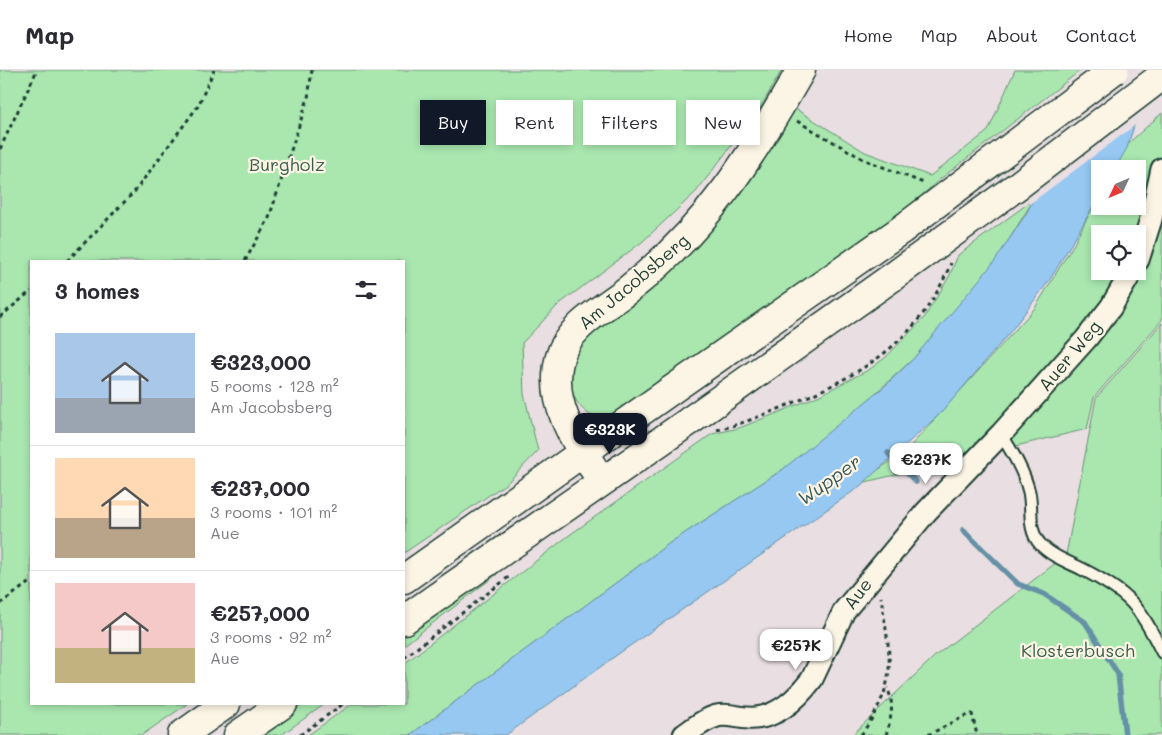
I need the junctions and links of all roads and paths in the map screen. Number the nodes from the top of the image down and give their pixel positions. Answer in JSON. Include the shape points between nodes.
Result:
{"nodes":[{"id":1,"x":37,"y":70,"type":"edge"},
{"id":2,"x":214,"y":70,"type":"edge"},
{"id":3,"x":312,"y":70,"type":"edge"},
{"id":4,"x":801,"y":70,"type":"edge"},
{"id":5,"x":1114,"y":70,"type":"edge"},
{"id":6,"x":1162,"y":76,"type":"edge"},
{"id":7,"x":0,"y":149,"type":"edge"},
{"id":8,"x":1162,"y":170,"type":"edge"},
{"id":9,"x":1146,"y":235,"type":"edge"},
{"id":10,"x":68,"y":260,"type":"edge"},
{"id":11,"x":246,"y":260,"type":"edge"},
{"id":12,"x":1128,"y":280,"type":"edge"},
{"id":13,"x":30,"y":292,"type":"edge"},
{"id":14,"x":0,"y":317,"type":"edge"},
{"id":15,"x":884,"y":355,"type":"dead end"},
{"id":16,"x":701,"y":426,"type":"junction"},
{"id":17,"x":1001,"y":434,"type":"junction"},
{"id":18,"x":582,"y":452,"type":"junction"},
{"id":19,"x":602,"y":481,"type":"junction"},
{"id":20,"x":881,"y":564,"type":"junction"},
{"id":21,"x":405,"y":578,"type":"edge"},
{"id":22,"x":30,"y":582,"type":"edge"},
{"id":23,"x":0,"y":604,"type":"edge"},
{"id":24,"x":405,"y":619,"type":"edge"},
{"id":25,"x":1162,"y":652,"type":"edge"},
{"id":26,"x":887,"y":687,"type":"junction"},
{"id":27,"x":225,"y":705,"type":"edge"},
{"id":28,"x":282,"y":705,"type":"edge"},
{"id":29,"x":343,"y":705,"type":"edge"},
{"id":30,"x":182,"y":735,"type":"edge"},
{"id":31,"x":238,"y":735,"type":"edge"},
{"id":32,"x":300,"y":735,"type":"edge"},
{"id":33,"x":684,"y":735,"type":"edge"},
{"id":34,"x":861,"y":735,"type":"edge"},
{"id":35,"x":886,"y":735,"type":"edge"},
{"id":36,"x":928,"y":735,"type":"edge"},
{"id":37,"x":977,"y":735,"type":"edge"}],
"edges":[{"from":1,"to":7,"type":"path"},
{"from":2,"to":10,"type":"path","via":[[198,106],[134,191]]},
{"from":3,"to":11,"type":"path","via":[[308,98],[272,209]]},
{"from":4,"to":18,"type":"main road","name":"Am Jacobsberg","via":[[758,144],[693,232],[657,267],[586,322],[568,340],[558,364],[557,392],[562,412]]},
{"from":5,"to":18,"type":"main road","bridge":true,"via":[[901,230]]},
{"from":6,"to":16,"type":"main road","bridge":true,"via":[[891,278]]},
{"from":8,"to":9,"type":"street"},
{"from":12,"to":17,"type":"street","name":"Auer Weg","via":[[1095,328]]},
{"from":13,"to":14,"type":"path"},
{"from":15,"to":16,"type":"path","via":[[852,376],[737,425]]},
{"from":16,"to":19,"type":"main road"},
{"from":17,"to":20,"type":"street","name":"Aue","via":[[931,506]]},
{"from":17,"to":25,"type":"lane","via":[[1019,464],[1029,493],[1032,526],[1037,540],[1051,553],[1109,583],[1127,597],[1142,612]]},
{"from":18,"to":19,"type":"main road","name":"Am Jacobsberg"},
{"from":18,"to":21,"type":"main road"},
{"from":19,"to":24,"type":"main road"},
{"from":20,"to":26,"type":"path","via":[[880,594],[891,674]]},
{"from":20,"to":33,"type":"street","name":"Aue","via":[[844,611],[812,679],[794,699],[768,716],[716,716]]},
{"from":22,"to":23,"type":"path"},
{"from":26,"to":34,"type":"path","via":[[881,704]]},
{"from":26,"to":35,"type":"path","via":[[892,702]]},
{"from":27,"to":30,"type":"main road"},
{"from":28,"to":31,"type":"main road"},
{"from":29,"to":32,"type":"path"},
{"from":36,"to":37,"type":"path","via":[[969,714],[972,714]]}]}
